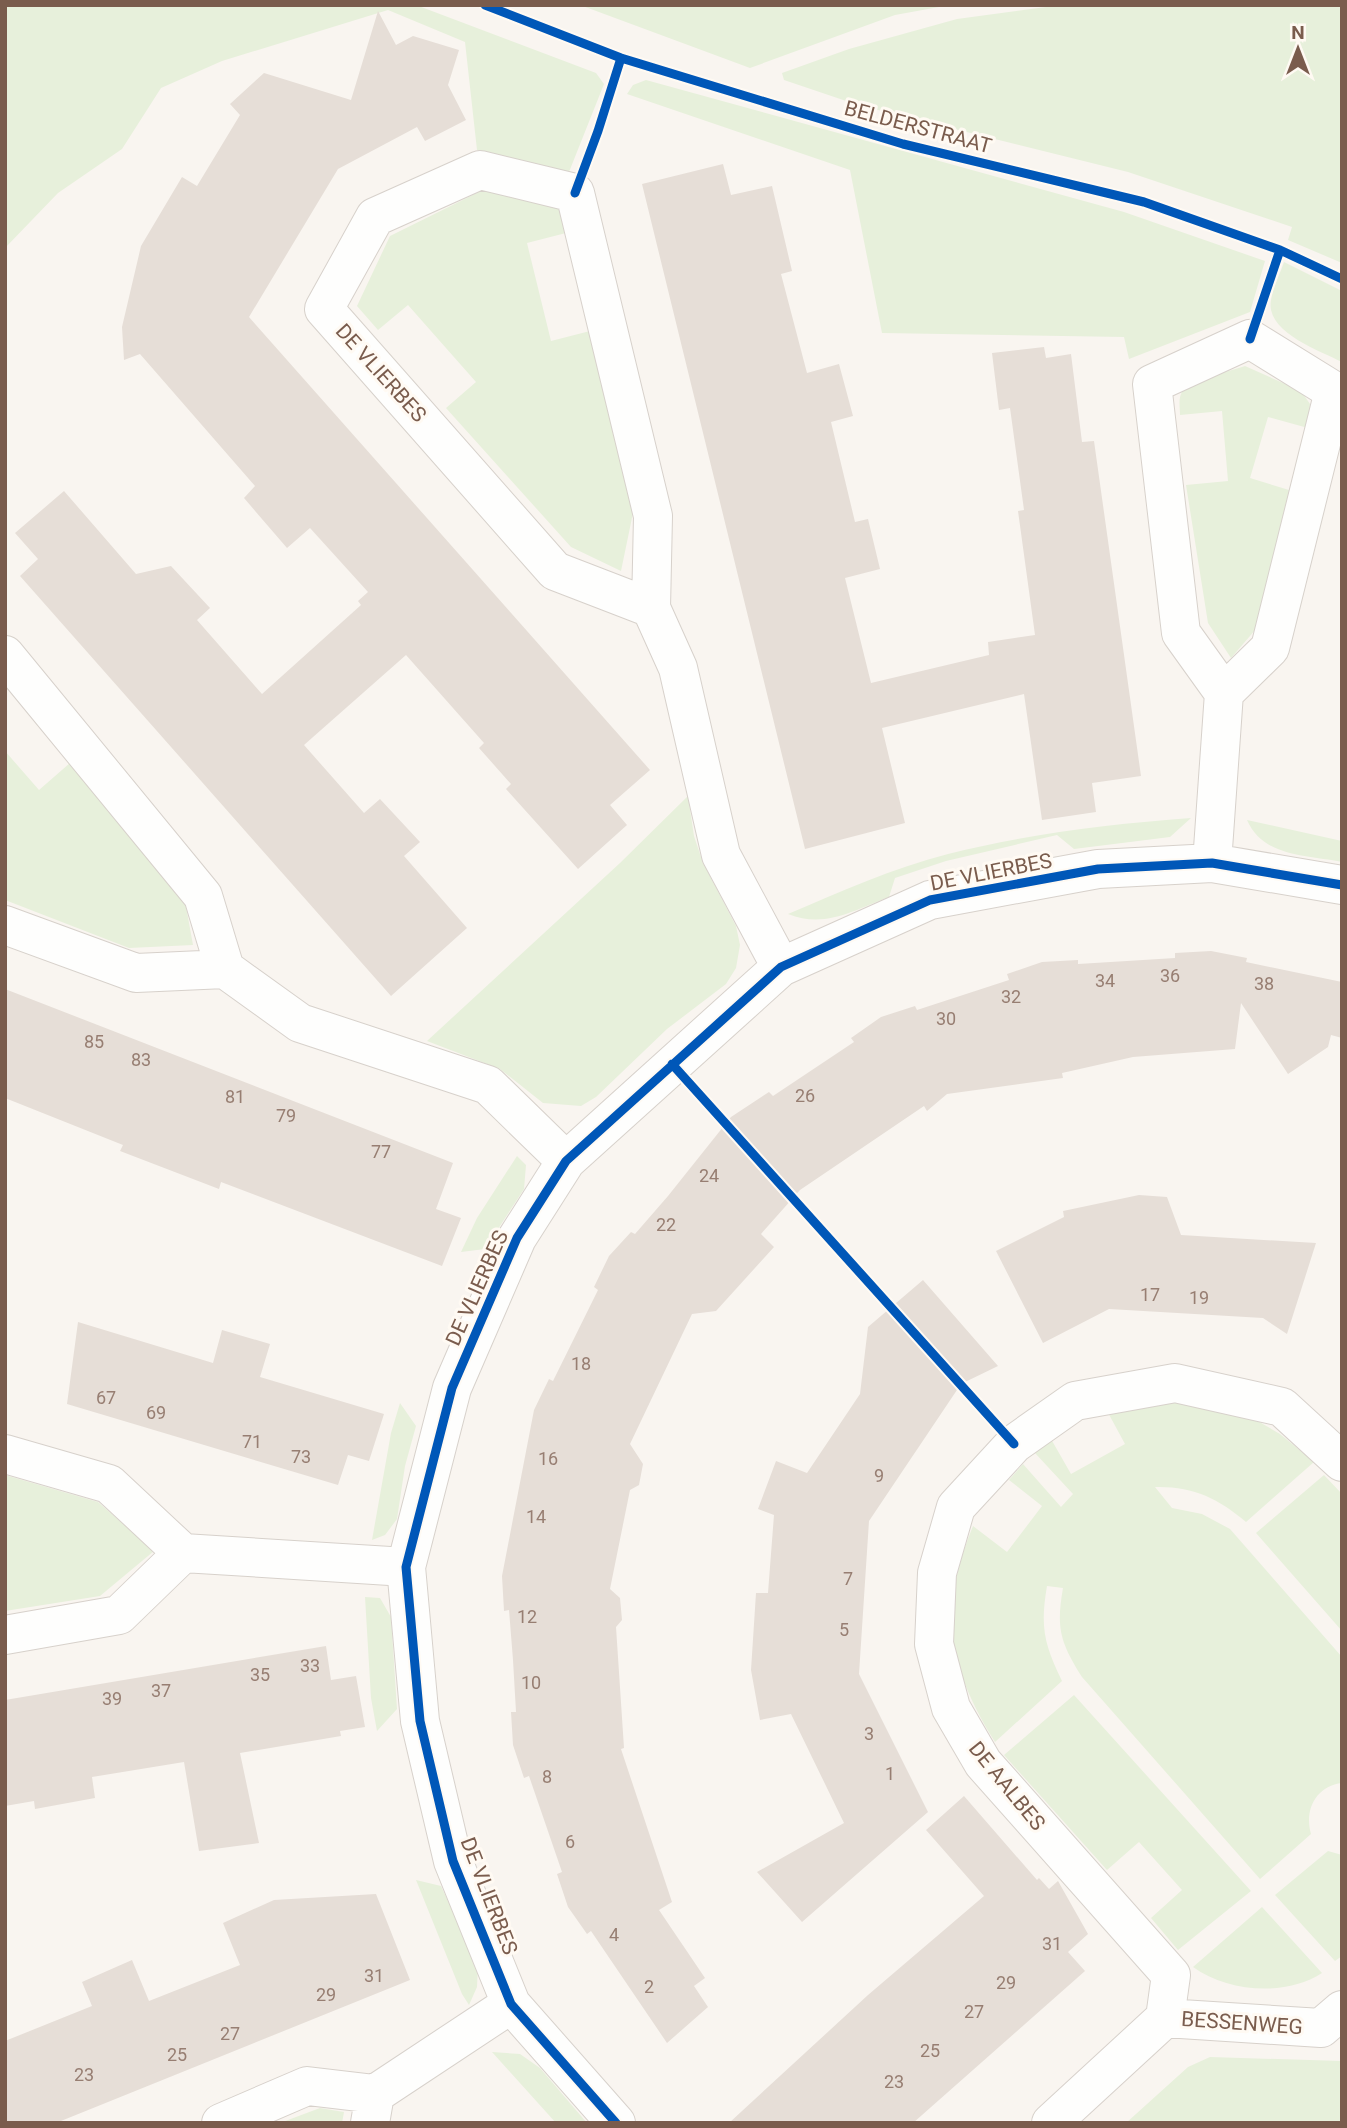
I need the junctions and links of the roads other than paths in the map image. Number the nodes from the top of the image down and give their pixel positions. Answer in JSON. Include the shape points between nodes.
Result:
{"nodes":[{"id":1,"x":651,"y":608,"type":"junction"},
{"id":2,"x":5,"y":655,"type":"edge"},
{"id":3,"x":1224,"y":693,"type":"junction"},
{"id":4,"x":1212,"y":863,"type":"junction"},
{"id":5,"x":1342,"y":885,"type":"edge"},
{"id":6,"x":5,"y":925,"type":"edge"},
{"id":7,"x":781,"y":967,"type":"junction"},
{"id":8,"x":225,"y":969,"type":"junction"},
{"id":9,"x":566,"y":1161,"type":"junction"},
{"id":10,"x":5,"y":1454,"type":"edge"},
{"id":11,"x":1342,"y":1461,"type":"edge"},
{"id":12,"x":183,"y":1553,"type":"junction"},
{"id":13,"x":406,"y":1567,"type":"junction"},
{"id":14,"x":5,"y":1635,"type":"edge"},
{"id":15,"x":512,"y":2004,"type":"junction"},
{"id":16,"x":1342,"y":2010,"type":"edge"},
{"id":17,"x":1165,"y":2018,"type":"junction"},
{"id":18,"x":373,"y":2108,"type":"edge"},
{"id":19,"x":221,"y":2123,"type":"edge"},
{"id":20,"x":616,"y":2123,"type":"edge"},
{"id":21,"x":1051,"y":2123,"type":"edge"}],
"edges":[{"from":1,"to":1,"type":"street","name":"DE VLIERBES","via":[[555,571],[324,309],[375,218],[480,170],[575,193],[653,516]]},
{"from":1,"to":7,"type":"street","name":"DE VLIERBES","via":[[678,667],[721,855]]},
{"from":2,"to":8,"type":"street","via":[[203,896]]},
{"from":3,"to":3,"type":"street","via":[[1270,648],[1334,391],[1250,339],[1152,384],[1181,633]]},
{"from":3,"to":4,"type":"street"},
{"from":4,"to":5,"type":"street","name":"DE VLIERBES"},
{"from":4,"to":7,"type":"street","name":"DE VLIERBES","via":[[1098,869],[930,900]]},
{"from":6,"to":8,"type":"street","via":[[136,973]]},
{"from":7,"to":9,"type":"street","name":"DE VLIERBES"},
{"from":8,"to":9,"type":"street","via":[[300,1023],[488,1085]]},
{"from":9,"to":13,"type":"street","name":"DE VLIERBES","via":[[517,1238],[452,1388]]},
{"from":10,"to":12,"type":"street","via":[[109,1484]]},
{"from":11,"to":17,"type":"street","name":"DE AALBES","via":[[1282,1407],[1175,1383],[1075,1401],[1014,1444],[956,1507],[937,1573],[934,1644],[951,1708],[983,1763],[1171,1975]]},
{"from":12,"to":13,"type":"street"},
{"from":12,"to":14,"type":"street","via":[[119,1615]]},
{"from":13,"to":15,"type":"street","name":"DE VLIERBES","via":[[420,1721],[453,1861]]},
{"from":15,"to":18,"type":"street"},
{"from":15,"to":20,"type":"street","name":"DE VLIERBES"},
{"from":16,"to":17,"type":"street","name":"BESSENWEG","via":[[1321,2028]]},
{"from":17,"to":21,"type":"street","name":"BESSENWEG"},
{"from":18,"to":19,"type":"street","via":[[307,2086]]}]}
